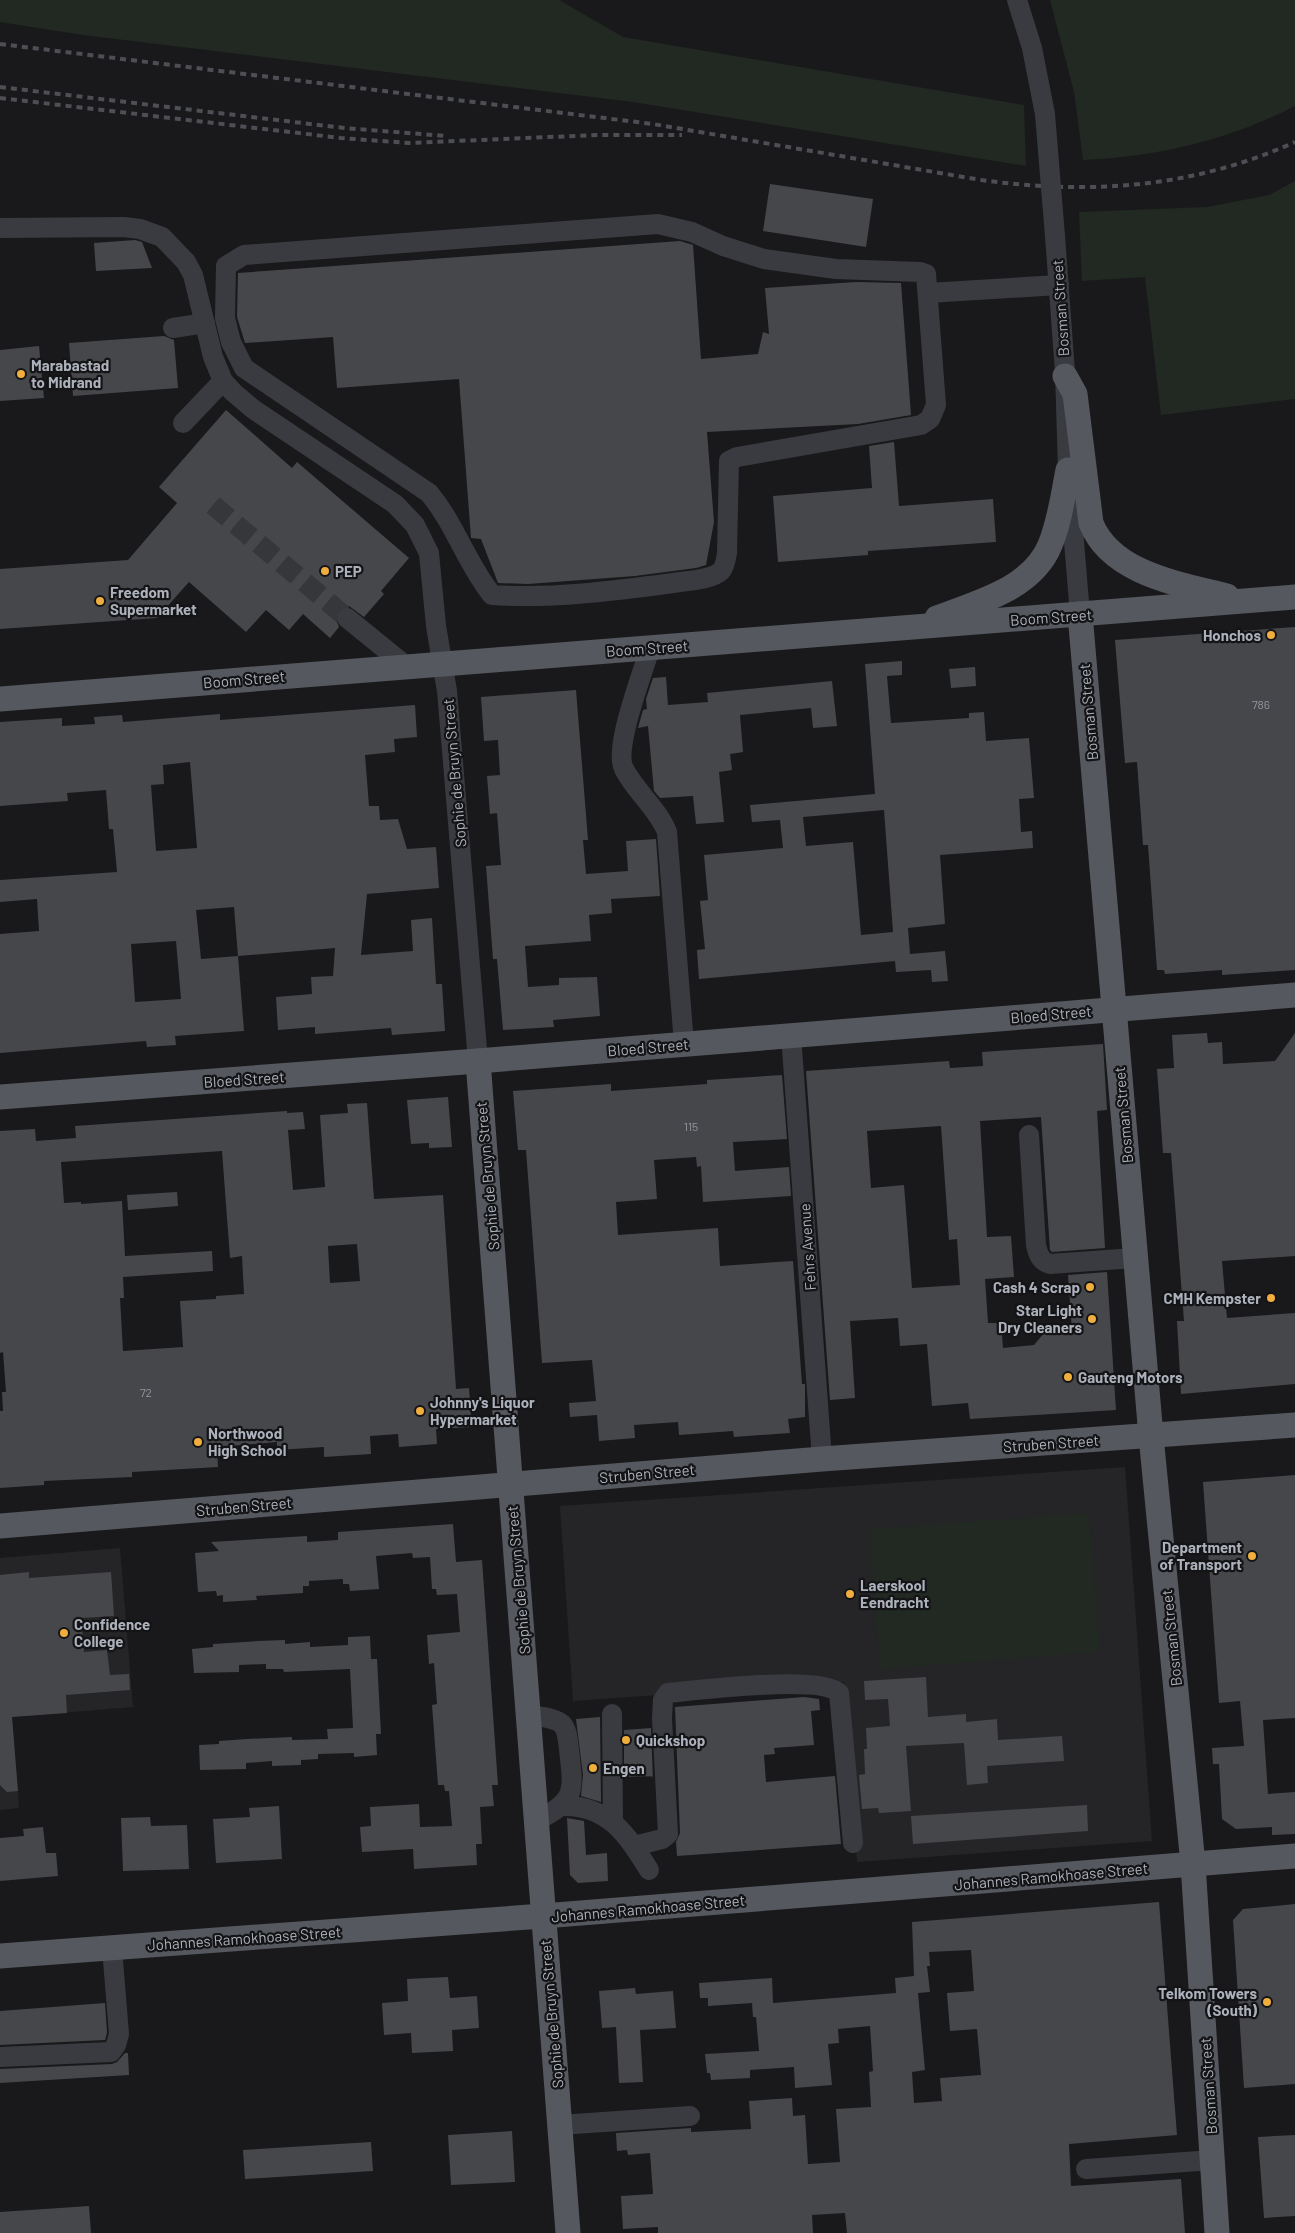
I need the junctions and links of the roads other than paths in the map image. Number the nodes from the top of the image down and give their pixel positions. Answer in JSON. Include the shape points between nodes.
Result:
{"nodes":[{"id":1,"x":1017,"y":0,"type":"edge"},
{"id":2,"x":0,"y":228,"type":"edge"},
{"id":3,"x":1058,"y":285,"type":"junction"},
{"id":4,"x":928,"y":293,"type":"junction"},
{"id":5,"x":206,"y":323,"type":"junction"},
{"id":6,"x":173,"y":328,"type":"dead end"},
{"id":7,"x":1065,"y":376,"type":"junction"},
{"id":8,"x":223,"y":381,"type":"junction"},
{"id":9,"x":183,"y":423,"type":"dead end"},
{"id":10,"x":1068,"y":470,"type":"junction"},
{"id":11,"x":1295,"y":598,"type":"edge"},
{"id":12,"x":1248,"y":601,"type":"junction"},
{"id":13,"x":1080,"y":614,"type":"junction"},
{"id":14,"x":347,"y":618,"type":"tunnel mouth"},
{"id":15,"x":912,"y":628,"type":"junction"},
{"id":16,"x":650,"y":648,"type":"junction"},
{"id":17,"x":444,"y":663,"type":"junction"},
{"id":18,"x":406,"y":666,"type":"junction"},
{"id":19,"x":0,"y":699,"type":"edge"},
{"id":20,"x":1295,"y":995,"type":"edge"},
{"id":21,"x":1114,"y":1009,"type":"junction"},
{"id":22,"x":791,"y":1035,"type":"junction"},
{"id":23,"x":684,"y":1044,"type":"junction"},
{"id":24,"x":478,"y":1061,"type":"junction"},
{"id":25,"x":0,"y":1097,"type":"edge"},
{"id":26,"x":1029,"y":1135,"type":"dead end"},
{"id":27,"x":1135,"y":1258,"type":"junction"},
{"id":28,"x":1295,"y":1424,"type":"edge"},
{"id":29,"x":1150,"y":1436,"type":"junction"},
{"id":30,"x":822,"y":1460,"type":"junction"},
{"id":31,"x":510,"y":1484,"type":"junction"},
{"id":32,"x":0,"y":1526,"type":"edge"},
{"id":33,"x":612,"y":1714,"type":"dead end"},
{"id":34,"x":529,"y":1715,"type":"junction"},
{"id":35,"x":561,"y":1806,"type":"junction"},
{"id":36,"x":536,"y":1821,"type":"junction"},
{"id":37,"x":613,"y":1822,"type":"junction"},
{"id":38,"x":853,"y":1843,"type":"dead end"},
{"id":39,"x":634,"y":1846,"type":"junction"},
{"id":40,"x":1295,"y":1856,"type":"edge"},
{"id":41,"x":1193,"y":1864,"type":"junction"},
{"id":42,"x":649,"y":1870,"type":"dead end"},
{"id":43,"x":543,"y":1916,"type":"junction"},
{"id":44,"x":112,"y":1948,"type":"junction"},
{"id":45,"x":0,"y":1956,"type":"edge"},
{"id":46,"x":0,"y":2057,"type":"edge"},
{"id":47,"x":690,"y":2116,"type":"dead end"},
{"id":48,"x":560,"y":2125,"type":"junction"},
{"id":49,"x":1213,"y":2160,"type":"junction"},
{"id":50,"x":1086,"y":2169,"type":"dead end"},
{"id":51,"x":568,"y":2233,"type":"edge"},
{"id":52,"x":1217,"y":2233,"type":"edge"}],
"edges":[{"from":1,"to":3,"type":"street","name":"Bosman Street","bridge":true,"via":[[1032,48],[1045,114]]},
{"from":2,"to":5,"type":"street","name":"Sophie de Bruyn Street","via":[[124,228],[162,237],[186,262],[193,275]]},
{"from":3,"to":4,"type":"street"},
{"from":3,"to":7,"type":"street","name":"Bosman Street"},
{"from":4,"to":4,"type":"street","via":[[924,272],[836,269],[764,259],[692,232],[658,224],[244,255],[226,266],[225,318],[230,342],[244,368],[429,493],[444,513],[481,582],[492,595],[517,597],[608,591],[702,578],[720,572],[727,553],[729,462],[738,456],[921,425],[930,419],[936,406]]},
{"from":5,"to":6,"type":"street"},
{"from":5,"to":8,"type":"street","name":"Sophie de Bruyn Street","via":[[209,346]]},
{"from":7,"to":10,"type":"street","name":"Bosman Street"},
{"from":7,"to":12,"type":"main road","via":[[1075,394],[1090,523],[1100,542],[1127,565],[1144,572]]},
{"from":8,"to":9,"type":"street"},
{"from":8,"to":17,"type":"street","name":"Sophie de Bruyn Street","via":[[253,409],[395,504],[415,524],[429,553],[436,626]]},
{"from":10,"to":13,"type":"street","name":"Bosman Street"},
{"from":10,"to":15,"type":"main road","via":[[1056,529],[1044,556],[1032,572],[1005,590]]},
{"from":11,"to":12,"type":"main road","name":"Boom Street"},
{"from":12,"to":13,"type":"main road","name":"Boom Street"},
{"from":13,"to":15,"type":"main road","name":"Boom Street"},
{"from":13,"to":21,"type":"main road","name":"Bosman Street"},
{"from":14,"to":18,"type":"street"},
{"from":15,"to":16,"type":"main road","name":"Boom Street"},
{"from":16,"to":17,"type":"main road","name":"Boom Street"},
{"from":16,"to":23,"type":"street","via":[[623,734],[621,752],[623,768],[667,832]]},
{"from":17,"to":18,"type":"main road","name":"Boom Street"},
{"from":17,"to":24,"type":"street","name":"Sophie de Bruyn Street"},
{"from":18,"to":19,"type":"main road","name":"Boom Street"},
{"from":20,"to":21,"type":"main road","name":"Bloed Street"},
{"from":21,"to":22,"type":"main road","name":"Bloed Street"},
{"from":21,"to":27,"type":"main road","name":"Bosman Street"},
{"from":22,"to":23,"type":"main road","name":"Bloed Street"},
{"from":22,"to":30,"type":"street","name":"Fehrs Avenue"},
{"from":23,"to":24,"type":"main road","name":"Bloed Street"},
{"from":24,"to":25,"type":"main road","name":"Bloed Street"},
{"from":24,"to":31,"type":"main road","name":"Sophie de Bruyn Street"},
{"from":26,"to":27,"type":"street","via":[[1039,1257],[1050,1264]]},
{"from":27,"to":29,"type":"main road","name":"Bosman Street"},
{"from":28,"to":29,"type":"main road","name":"Struben Street"},
{"from":29,"to":30,"type":"main road","name":"Struben Street"},
{"from":29,"to":41,"type":"main road","name":"Bosman Street"},
{"from":30,"to":31,"type":"main road","name":"Struben Street"},
{"from":31,"to":32,"type":"main road","name":"Struben Street"},
{"from":31,"to":34,"type":"main road","name":"Sophie de Bruyn Street"},
{"from":33,"to":37,"type":"street"},
{"from":34,"to":35,"type":"street","via":[[561,1723],[567,1735],[571,1792]]},
{"from":34,"to":36,"type":"main road","name":"Sophie de Bruyn Street"},
{"from":35,"to":36,"type":"street"},
{"from":35,"to":37,"type":"street","via":[[590,1809]]},
{"from":36,"to":43,"type":"main road","name":"Sophie de Bruyn Street"},
{"from":37,"to":39,"type":"street"},
{"from":38,"to":39,"type":"street","via":[[839,1693],[823,1685],[791,1684],[668,1693],[663,1700],[662,1718],[668,1834],[662,1839]]},
{"from":39,"to":42,"type":"street"},
{"from":40,"to":41,"type":"main road","name":"Johannes Ramokhoase Street"},
{"from":41,"to":43,"type":"main road","name":"Johannes Ramokhoase Street"},
{"from":41,"to":49,"type":"main road","name":"Bosman Street"},
{"from":43,"to":44,"type":"main road","name":"Johannes Ramokhoase Street"},
{"from":43,"to":48,"type":"main road","name":"Sophie de Bruyn Street"},
{"from":44,"to":45,"type":"main road","name":"Johannes Ramokhoase Street"},
{"from":44,"to":46,"type":"street","via":[[119,2034],[110,2052]]},
{"from":47,"to":48,"type":"street"},
{"from":48,"to":51,"type":"main road","name":"Sophie de Bruyn Street"},
{"from":49,"to":50,"type":"street"},
{"from":49,"to":52,"type":"main road","name":"Bosman Street"}]}
